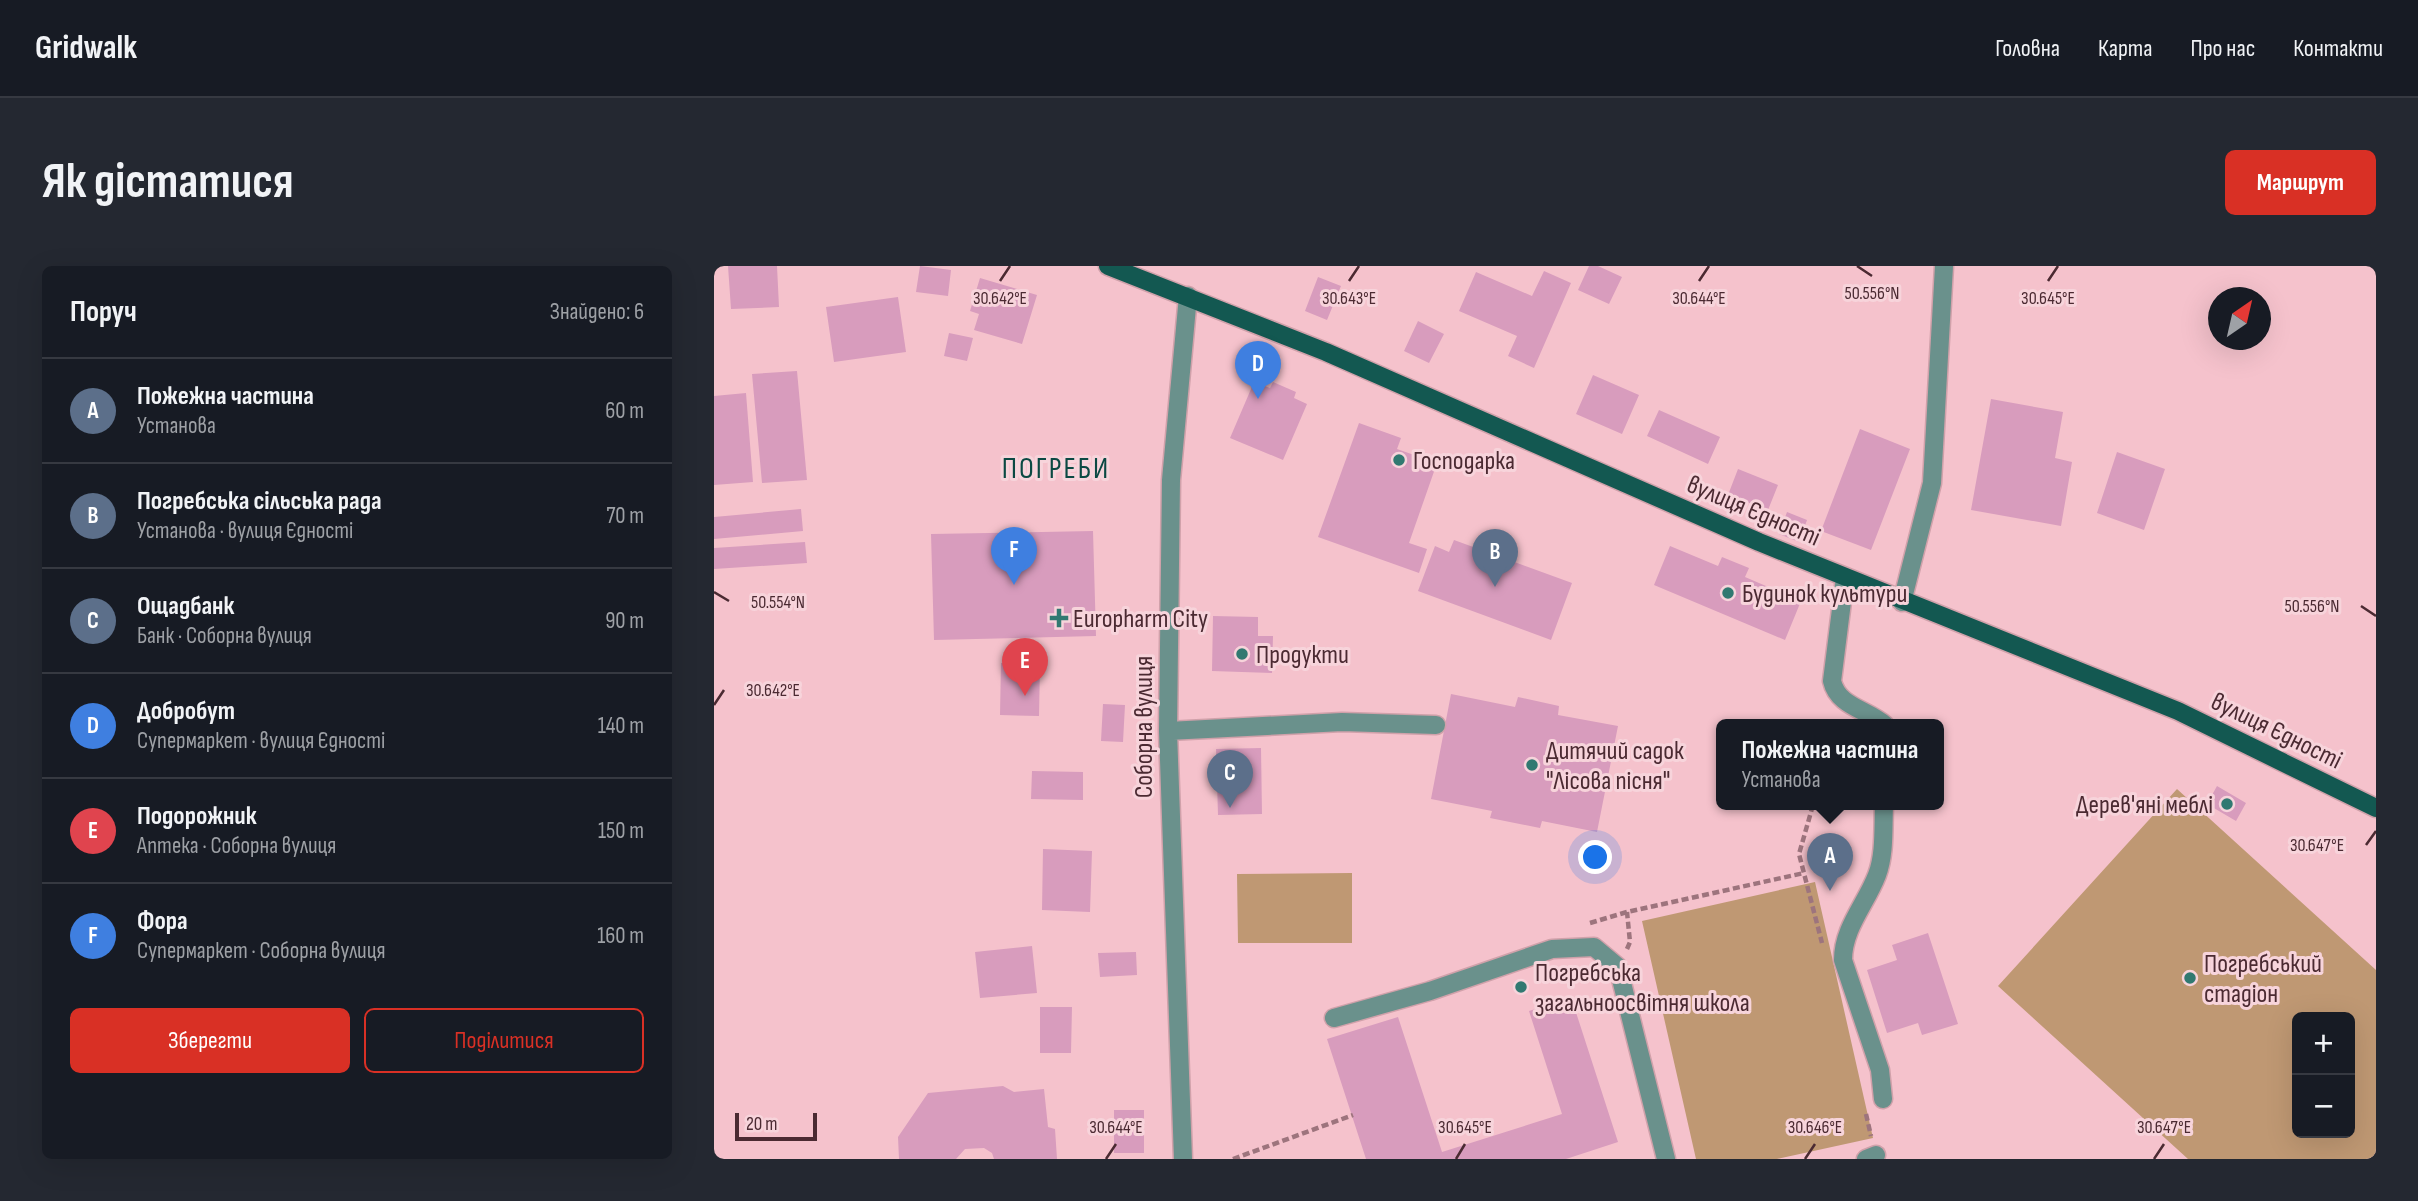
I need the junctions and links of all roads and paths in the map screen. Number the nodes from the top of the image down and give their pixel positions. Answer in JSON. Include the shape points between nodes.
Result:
{"nodes":[{"id":1,"x":1108,"y":266,"type":"edge"},
{"id":2,"x":1944,"y":266,"type":"edge"},
{"id":3,"x":1188,"y":296,"type":"junction"},
{"id":4,"x":1845,"y":578,"type":"junction"},
{"id":5,"x":1902,"y":602,"type":"junction"},
{"id":6,"x":1878,"y":719,"type":"edge"},
{"id":7,"x":1436,"y":725,"type":"dead end"},
{"id":8,"x":1168,"y":731,"type":"junction"},
{"id":9,"x":2376,"y":808,"type":"edge"},
{"id":10,"x":1884,"y":810,"type":"edge"},
{"id":11,"x":1804,"y":873,"type":"dead end"},
{"id":12,"x":1627,"y":912,"type":"junction"},
{"id":13,"x":1589,"y":924,"type":"dead end"},
{"id":14,"x":1618,"y":967,"type":"junction"},
{"id":15,"x":1334,"y":1018,"type":"dead end"},
{"id":16,"x":1884,"y":1099,"type":"dead end"},
{"id":17,"x":1353,"y":1115,"type":"dead end"},
{"id":18,"x":1183,"y":1159,"type":"edge"},
{"id":19,"x":1233,"y":1159,"type":"edge"},
{"id":20,"x":1666,"y":1159,"type":"edge"}],
"edges":[{"from":1,"to":3,"type":"main road","name":"вулиця Єдності"},
{"from":2,"to":5,"type":"street","via":[[1932,483]]},
{"from":3,"to":4,"type":"main road","name":"вулиця Єдності"},
{"from":3,"to":8,"type":"street","name":"Соборна вулиця","via":[[1171,480]]},
{"from":4,"to":5,"type":"main road","name":"вулиця Єдності"},
{"from":4,"to":6,"type":"street","via":[[1834,691]]},
{"from":5,"to":9,"type":"main road","name":"вулиця Єдності","via":[[2178,711]]},
{"from":7,"to":8,"type":"street","via":[[1342,722]]},
{"from":8,"to":18,"type":"street","name":"Соборна вулиця"},
{"from":10,"to":16,"type":"street","via":[[1880,864],[1843,944],[1843,960],[1880,1070]]},
{"from":11,"to":12,"type":"path"},
{"from":12,"to":13,"type":"path"},
{"from":12,"to":14,"type":"path","via":[[1630,942]]},
{"from":14,"to":15,"type":"street","via":[[1594,947],[1552,949]]},
{"from":14,"to":20,"type":"street"},
{"from":17,"to":19,"type":"path"}]}
